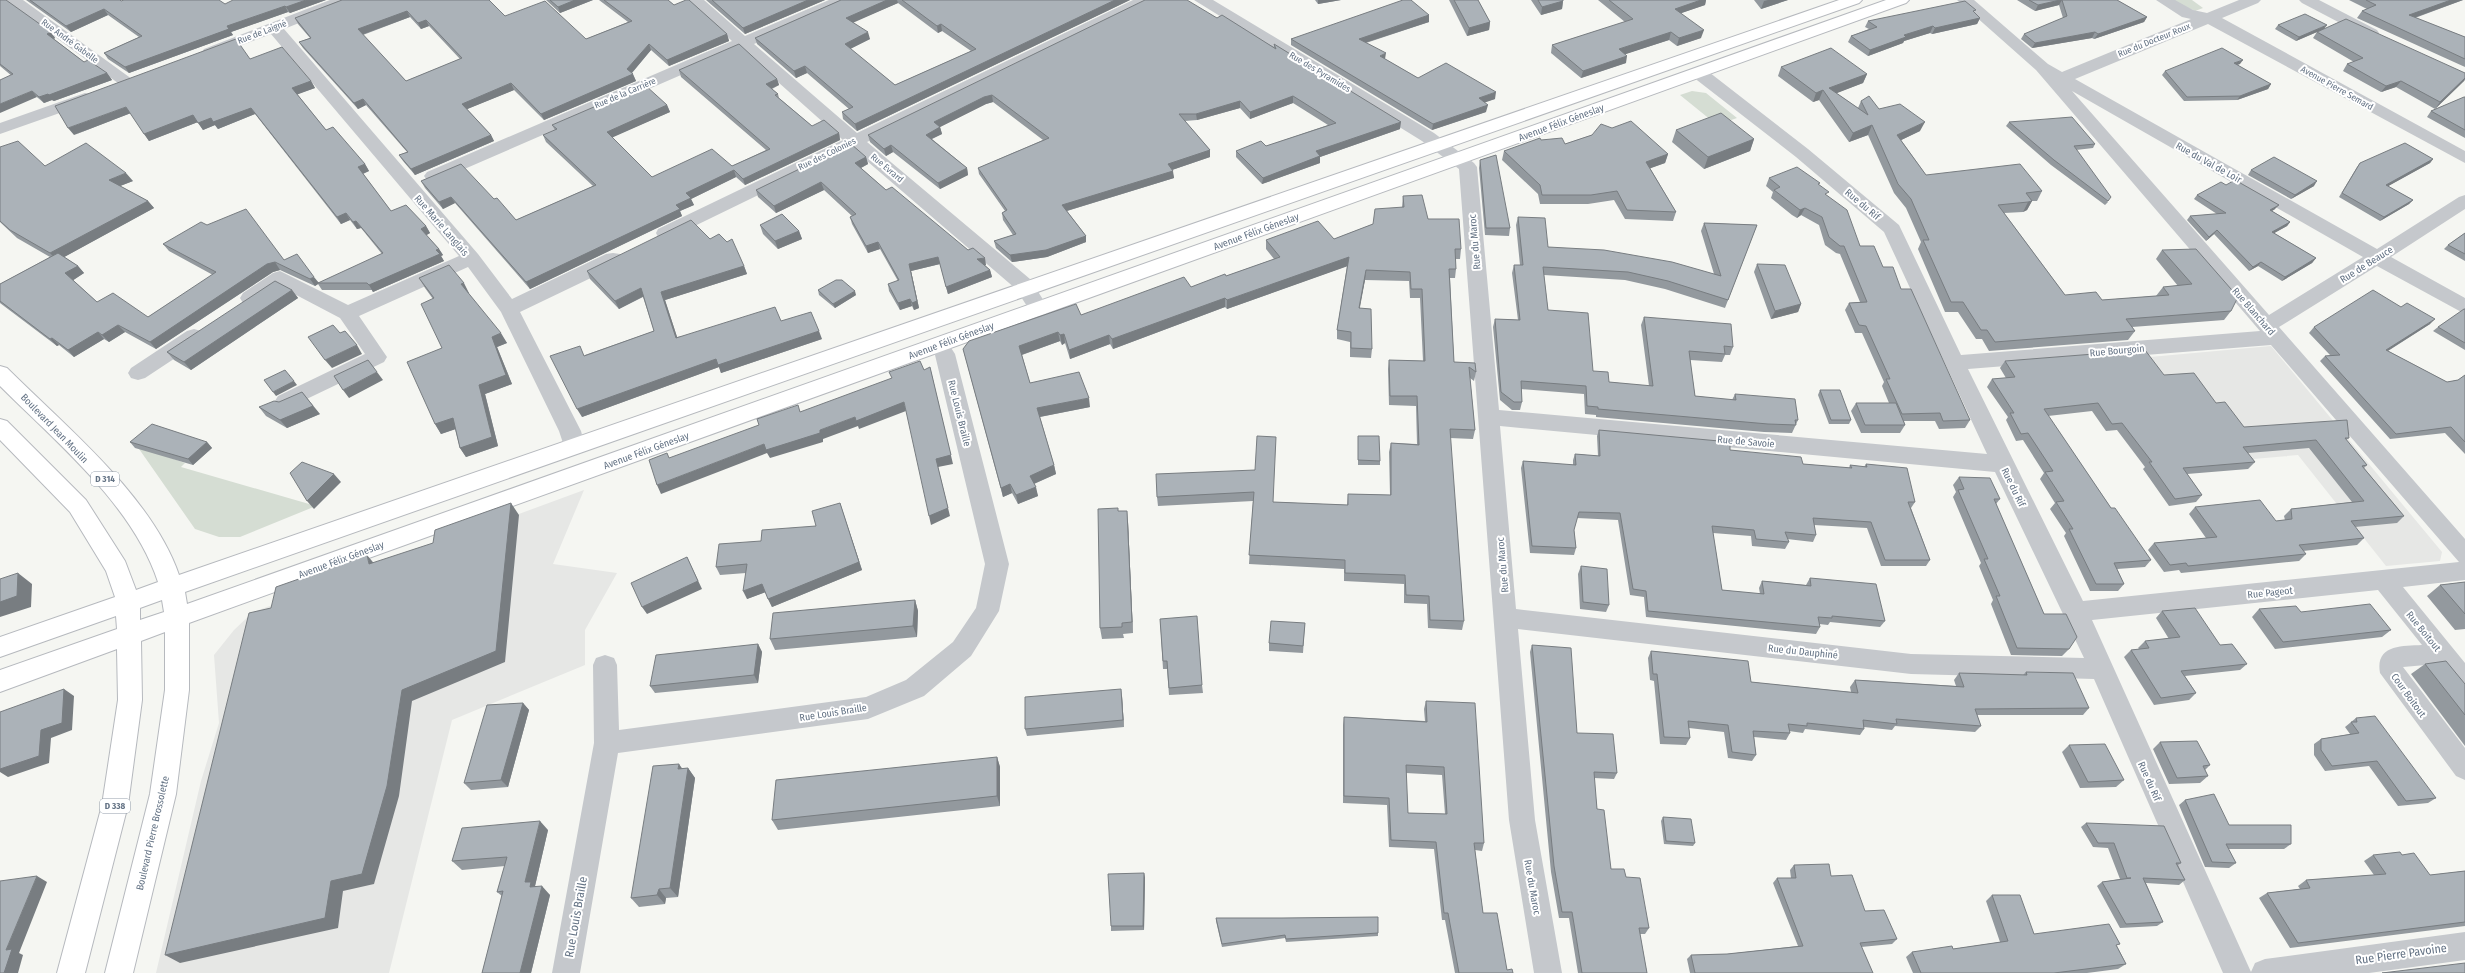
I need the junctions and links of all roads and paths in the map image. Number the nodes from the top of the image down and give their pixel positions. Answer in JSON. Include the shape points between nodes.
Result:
{"nodes":[{"id":1,"x":13,"y":0,"type":"edge"},
{"id":2,"x":344,"y":0,"type":"edge"},
{"id":3,"x":696,"y":0,"type":"edge"},
{"id":4,"x":842,"y":0,"type":"edge"},
{"id":5,"x":1145,"y":0,"type":"edge"},
{"id":6,"x":1202,"y":0,"type":"edge"},
{"id":7,"x":1854,"y":0,"type":"edge"},
{"id":8,"x":1901,"y":0,"type":"edge"},
{"id":9,"x":1965,"y":0,"type":"edge"},
{"id":10,"x":2164,"y":0,"type":"edge"},
{"id":11,"x":2200,"y":0,"type":"edge"},
{"id":12,"x":2253,"y":0,"type":"edge"},
{"id":13,"x":2307,"y":0,"type":"edge"},
{"id":14,"x":2209,"y":18,"type":"junction"},
{"id":15,"x":274,"y":27,"type":"junction"},
{"id":16,"x":2388,"y":40,"type":"edge"},
{"id":17,"x":742,"y":41,"type":"junction"},
{"id":18,"x":198,"y":56,"type":"edge"},
{"id":19,"x":1698,"y":73,"type":"junction"},
{"id":20,"x":2052,"y":75,"type":"junction"},
{"id":21,"x":0,"y":129,"type":"edge"},
{"id":22,"x":855,"y":141,"type":"junction"},
{"id":23,"x":1437,"y":145,"type":"junction"},
{"id":24,"x":2465,"y":158,"type":"edge"},
{"id":25,"x":1458,"y":159,"type":"junction"},
{"id":26,"x":409,"y":186,"type":"junction"},
{"id":27,"x":2465,"y":201,"type":"edge"},
{"id":28,"x":648,"y":242,"type":"edge"},
{"id":29,"x":626,"y":252,"type":"edge"},
{"id":30,"x":2378,"y":257,"type":"junction"},
{"id":31,"x":471,"y":258,"type":"junction"},
{"id":32,"x":1026,"y":288,"type":"junction"},
{"id":33,"x":2465,"y":307,"type":"edge"},
{"id":34,"x":235,"y":308,"type":"edge"},
{"id":35,"x":510,"y":309,"type":"junction"},
{"id":36,"x":1039,"y":309,"type":"junction"},
{"id":37,"x":348,"y":312,"type":"junction"},
{"id":38,"x":209,"y":326,"type":"edge"},
{"id":39,"x":2272,"y":331,"type":"junction"},
{"id":40,"x":939,"y":345,"type":"junction"},
{"id":41,"x":1956,"y":363,"type":"junction"},
{"id":42,"x":0,"y":373,"type":"edge"},
{"id":43,"x":138,"y":373,"type":"dead end"},
{"id":44,"x":285,"y":401,"type":"edge"},
{"id":45,"x":1490,"y":417,"type":"junction"},
{"id":46,"x":0,"y":427,"type":"edge"},
{"id":47,"x":574,"y":446,"type":"junction"},
{"id":48,"x":2002,"y":464,"type":"junction"},
{"id":49,"x":2465,"y":555,"type":"edge"},
{"id":50,"x":2465,"y":572,"type":"edge"},
{"id":51,"x":2384,"y":580,"type":"junction"},
{"id":52,"x":171,"y":586,"type":"junction"},
{"id":53,"x":128,"y":601,"type":"junction"},
{"id":54,"x":2076,"y":612,"type":"junction"},
{"id":55,"x":1506,"y":618,"type":"junction"},
{"id":56,"x":177,"y":619,"type":"junction"},
{"id":57,"x":128,"y":635,"type":"junction"},
{"id":58,"x":0,"y":647,"type":"edge"},
{"id":59,"x":2443,"y":653,"type":"junction"},
{"id":60,"x":605,"y":665,"type":"dead end"},
{"id":61,"x":2100,"y":669,"type":"junction"},
{"id":62,"x":0,"y":681,"type":"edge"},
{"id":63,"x":2465,"y":681,"type":"edge"},
{"id":64,"x":608,"y":743,"type":"junction"},
{"id":65,"x":2465,"y":768,"type":"edge"},
{"id":66,"x":2465,"y":946,"type":"edge"},
{"id":67,"x":71,"y":973,"type":"edge"},
{"id":68,"x":119,"y":973,"type":"edge"},
{"id":69,"x":566,"y":973,"type":"edge"},
{"id":70,"x":1548,"y":973,"type":"edge"},
{"id":71,"x":2237,"y":973,"type":"edge"},
{"id":72,"x":2265,"y":973,"type":"edge"}],
"edges":[{"from":1,"to":21,"type":"street","name":"Rue André Gabelle","via":[[121,85]]},
{"from":2,"to":15,"type":"street","name":"Rue de Laigné"},
{"from":3,"to":17,"type":"street","name":"Rue Evrard"},
{"from":4,"to":17,"type":"street","name":"Rue de la Carrière"},
{"from":5,"to":22,"type":"street","name":"Rue des Colonies"},
{"from":6,"to":23,"type":"street","name":"Rue des Pyramides","via":[[1425,135]]},
{"from":7,"to":23,"type":"main road","name":"Avenue Félix Géneslay"},
{"from":8,"to":19,"type":"main road","name":"Avenue Félix Géneslay"},
{"from":9,"to":20,"type":"street","name":"Rue du Val de Loir"},
{"from":10,"to":14,"type":"street","name":"Avenue Pierre Semard","via":[[2188,14]]},
{"from":11,"to":14,"type":"street","via":[[2209,5]]},
{"from":12,"to":14,"type":"street","name":"Rue du Docteur Roux"},
{"from":13,"to":16,"type":"street"},
{"from":14,"to":20,"type":"street","name":"Rue du Docteur Roux"},
{"from":14,"to":24,"type":"street","name":"Avenue Pierre Semard"},
{"from":15,"to":18,"type":"street","name":"Rue de Laigné"},
{"from":15,"to":26,"type":"street","name":"Rue Marie Langlais"},
{"from":17,"to":22,"type":"street","name":"Rue Evrard"},
{"from":17,"to":26,"type":"street","name":"Rue de la Carrière"},
{"from":19,"to":25,"type":"main road","name":"Avenue Félix Géneslay"},
{"from":19,"to":41,"type":"street","name":"Rue du Rif","via":[[1802,153],[1892,229]]},
{"from":20,"to":30,"type":"street","name":"Rue du Val de Loir"},
{"from":20,"to":39,"type":"street","name":"Rue Blanchard"},
{"from":22,"to":28,"type":"street","name":"Rue des Colonies"},
{"from":22,"to":32,"type":"street","name":"Rue Evrard"},
{"from":23,"to":25,"type":"street","name":"Rue des Pyramides"},
{"from":23,"to":32,"type":"main road","name":"Avenue Félix Géneslay"},
{"from":25,"to":36,"type":"main road","name":"Avenue Félix Géneslay"},
{"from":25,"to":45,"type":"street","name":"Rue du Maroc","via":[[1468,167]]},
{"from":26,"to":31,"type":"street","name":"Rue Marie Langlais"},
{"from":27,"to":30,"type":"street","name":"Rue de Beauce"},
{"from":29,"to":35,"type":"street"},
{"from":30,"to":33,"type":"street","name":"Rue du Val de Loir"},
{"from":30,"to":39,"type":"street","name":"Rue de Beauce"},
{"from":31,"to":35,"type":"street","name":"Rue Marie Langlais"},
{"from":31,"to":37,"type":"street"},
{"from":32,"to":36,"type":"street","name":"Rue Evrard"},
{"from":32,"to":47,"type":"main road","name":"Avenue Félix Géneslay"},
{"from":34,"to":37,"type":"street","via":[[280,278]]},
{"from":35,"to":47,"type":"street","name":"Rue Marie Langlais","via":[[570,431]]},
{"from":36,"to":40,"type":"main road","name":"Avenue Félix Géneslay"},
{"from":37,"to":44,"type":"street","via":[[377,357]]},
{"from":38,"to":43,"type":"street"},
{"from":39,"to":41,"type":"street","name":"Rue Bourgoin"},
{"from":39,"to":49,"type":"street","name":"Rue Blanchard"},
{"from":40,"to":56,"type":"main road","name":"Avenue Félix Géneslay"},
{"from":40,"to":64,"type":"street","name":"Rue Louis Braille","via":[[945,354],[997,564],[987,612],[962,649],[914,688],[868,708]]},
{"from":41,"to":48,"type":"street","name":"Rue du Rif"},
{"from":42,"to":52,"type":"main road","name":"Boulevard Jean Moulin","number":"D 314","via":[[123,497],[162,559]]},
{"from":45,"to":48,"type":"street","name":"Rue de Savoie"},
{"from":45,"to":55,"type":"street","name":"Rue du Maroc"},
{"from":46,"to":53,"type":"main road","via":[[78,506],[117,568]]},
{"from":47,"to":52,"type":"main road","name":"Avenue Félix Géneslay"},
{"from":48,"to":54,"type":"street","name":"Rue du Rif"},
{"from":50,"to":51,"type":"street","name":"Rue Pageot"},
{"from":51,"to":54,"type":"street","name":"Rue Pageot"},
{"from":51,"to":59,"type":"street","name":"Rue Boitout"},
{"from":52,"to":53,"type":"main road","name":"Avenue Félix Géneslay"},
{"from":52,"to":56,"type":"main road","name":"Boulevard Jean Moulin"},
{"from":53,"to":57,"type":"main road"},
{"from":53,"to":58,"type":"main road","name":"Avenue Félix Géneslay"},
{"from":54,"to":61,"type":"street","name":"Rue du Rif"},
{"from":55,"to":61,"type":"street","name":"Rue du Dauphiné","via":[[1912,664]]},
{"from":55,"to":70,"type":"street","name":"Rue du Maroc","via":[[1522,820]]},
{"from":56,"to":57,"type":"main road","name":"Avenue Félix Géneslay"},
{"from":56,"to":68,"type":"main road","name":"Boulevard Pierre Brossolette","via":[[177,690],[163,794]]},
{"from":57,"to":62,"type":"main road","name":"Avenue Félix Géneslay"},
{"from":57,"to":67,"type":"main road","number":"D 338","via":[[130,700],[115,805]]},
{"from":59,"to":63,"type":"street","name":"Rue Boitout"},
{"from":59,"to":65,"type":"street","name":"Cour Boitout","via":[[2398,657],[2390,662],[2392,673]]},
{"from":60,"to":64,"type":"street","name":"Rue Louis Braille"},
{"from":61,"to":71,"type":"street","name":"Rue du Rif"},
{"from":64,"to":69,"type":"street","name":"Rue Louis Braille"},
{"from":66,"to":72,"type":"street","name":"Rue Pierre Pavoine"}]}
